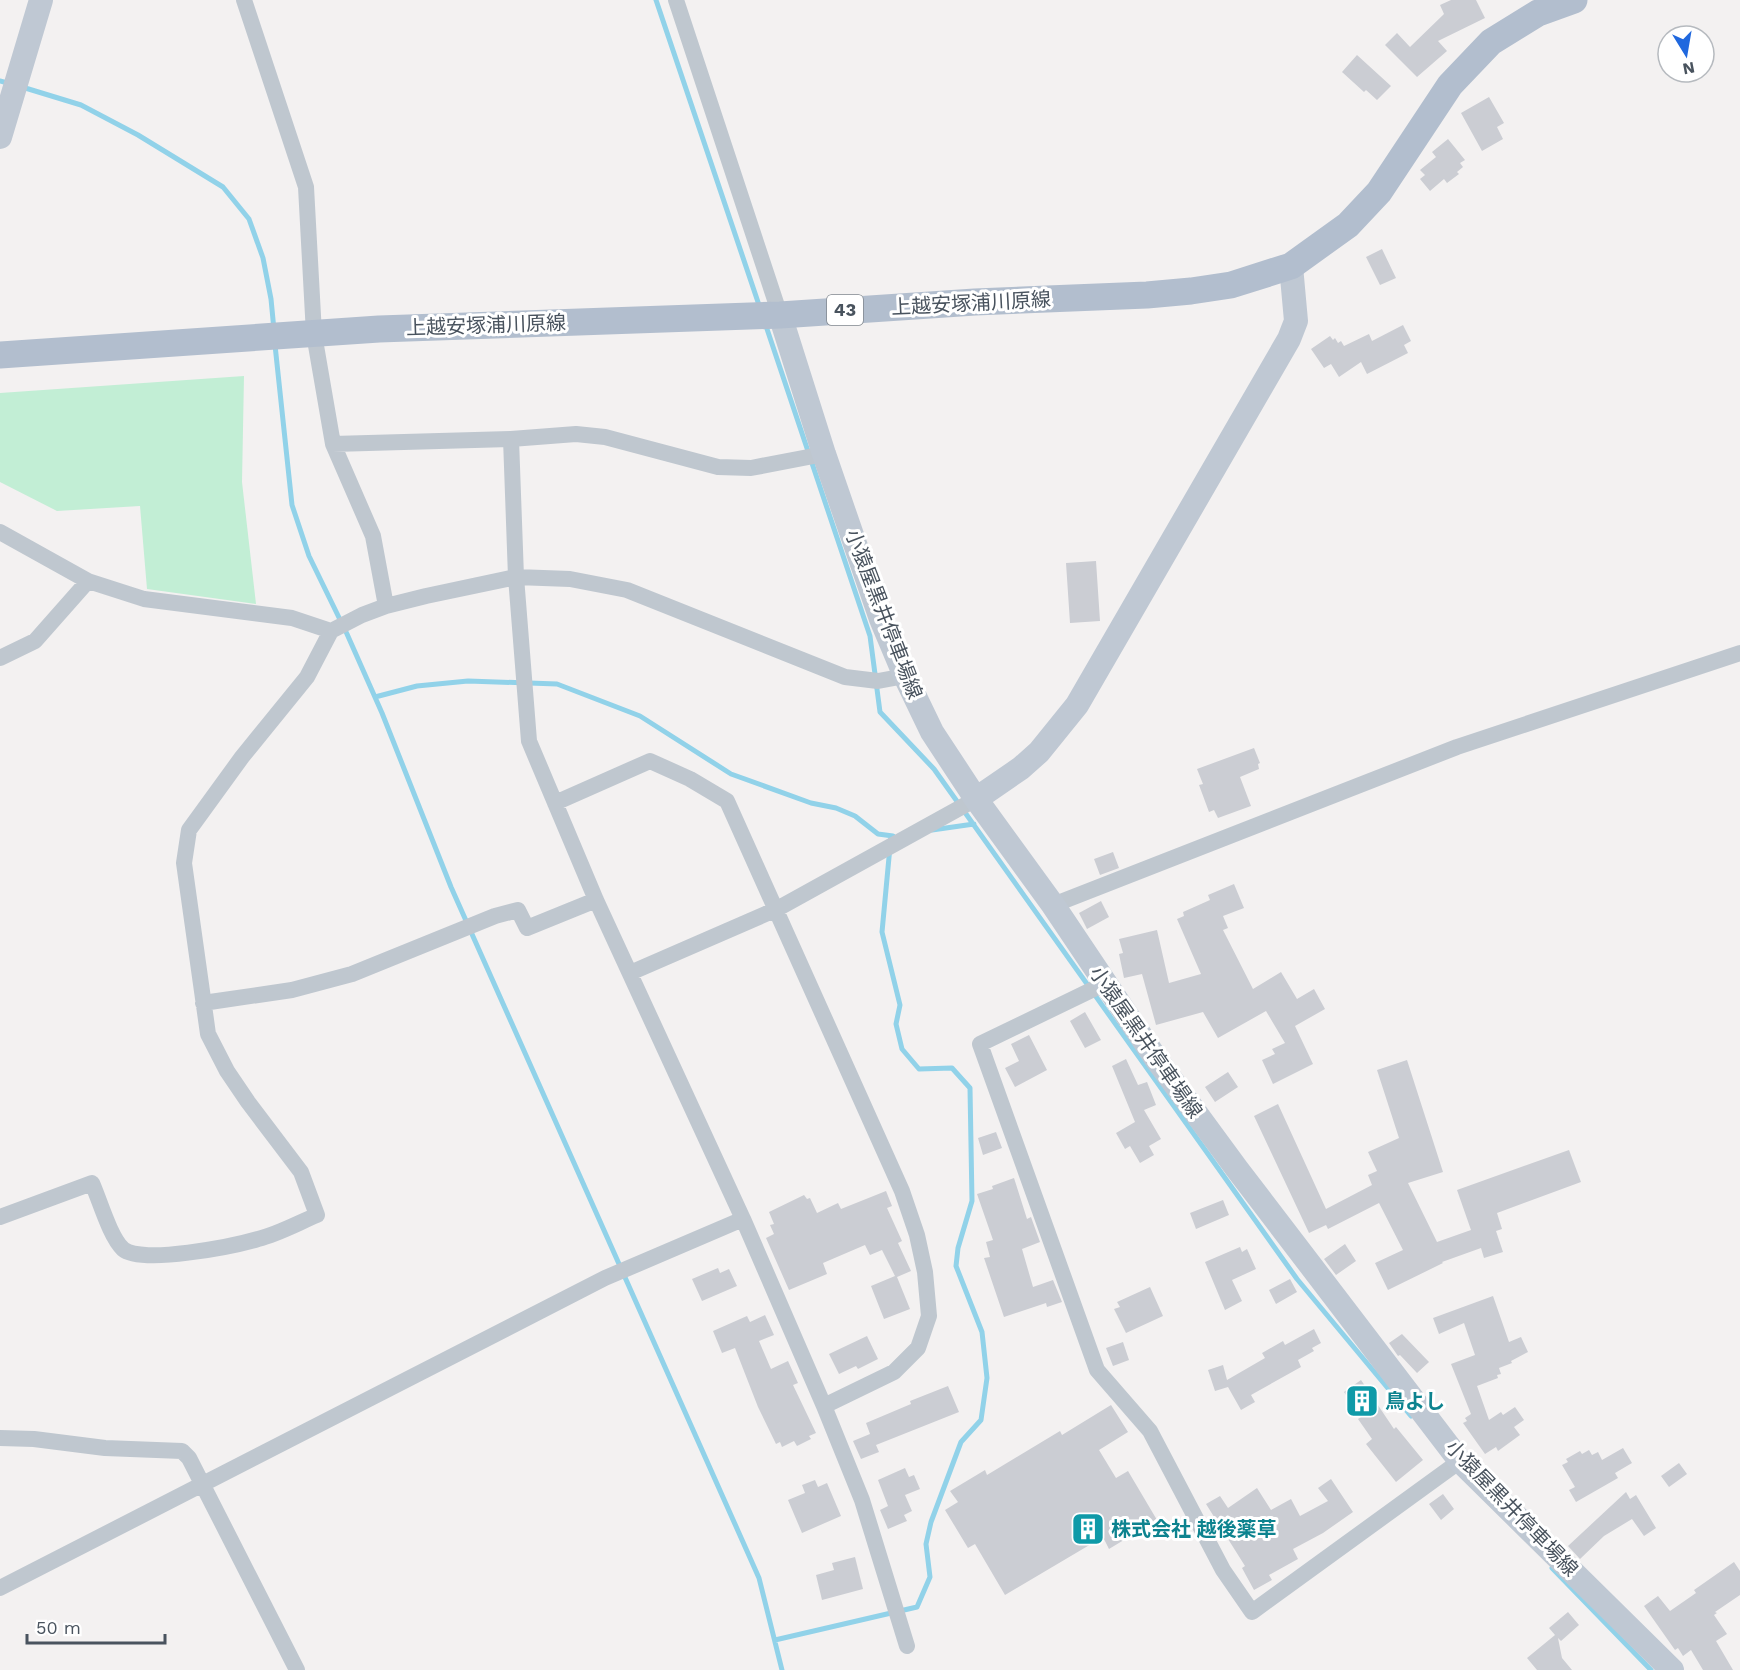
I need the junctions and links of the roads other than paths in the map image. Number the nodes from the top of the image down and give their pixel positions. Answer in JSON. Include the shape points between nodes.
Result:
{"nodes":[{"id":1,"x":41,"y":0,"type":"edge"},
{"id":2,"x":244,"y":0,"type":"edge"},
{"id":3,"x":676,"y":0,"type":"edge"},
{"id":4,"x":1574,"y":0,"type":"edge"},
{"id":5,"x":1,"y":133,"type":"edge"},
{"id":6,"x":1291,"y":266,"type":"junction"},
{"id":7,"x":780,"y":315,"type":"junction"},
{"id":8,"x":314,"y":334,"type":"junction"},
{"id":9,"x":0,"y":355,"type":"edge"},
{"id":10,"x":511,"y":439,"type":"junction"},
{"id":11,"x":333,"y":444,"type":"junction"},
{"id":12,"x":824,"y":454,"type":"junction"},
{"id":13,"x":0,"y":532,"type":"edge"},
{"id":14,"x":516,"y":577,"type":"junction"},
{"id":15,"x":88,"y":581,"type":"junction"},
{"id":16,"x":386,"y":606,"type":"junction"},
{"id":17,"x":331,"y":632,"type":"junction"},
{"id":18,"x":1740,"y":653,"type":"edge"},
{"id":19,"x":0,"y":658,"type":"edge"},
{"id":20,"x":905,"y":676,"type":"junction"},
{"id":21,"x":976,"y":800,"type":"junction"},
{"id":22,"x":555,"y":803,"type":"junction"},
{"id":23,"x":596,"y":900,"type":"junction"},
{"id":24,"x":1053,"y":906,"type":"junction"},
{"id":25,"x":777,"y":909,"type":"junction"},
{"id":26,"x":630,"y":973,"type":"junction"},
{"id":27,"x":1104,"y":984,"type":"junction"},
{"id":28,"x":203,"y":1003,"type":"junction"},
{"id":29,"x":0,"y":1217,"type":"edge"},
{"id":30,"x":743,"y":1219,"type":"junction"},
{"id":31,"x":824,"y":1406,"type":"junction"},
{"id":32,"x":0,"y":1438,"type":"edge"},
{"id":33,"x":1461,"y":1461,"type":"junction"},
{"id":34,"x":202,"y":1484,"type":"junction"},
{"id":35,"x":0,"y":1588,"type":"edge"},
{"id":36,"x":907,"y":1646,"type":"dead end"},
{"id":37,"x":297,"y":1670,"type":"edge"},
{"id":38,"x":1672,"y":1670,"type":"edge"}],
"edges":[{"from":1,"to":5,"type":"main road"},
{"from":2,"to":8,"type":"street","via":[[306,187]]},
{"from":3,"to":7,"type":"street"},
{"from":4,"to":6,"type":"main road","name":"上越安塚浦川原線","number":"43","via":[[1538,13],[1491,42],[1450,85],[1379,192],[1348,225]]},
{"from":6,"to":7,"type":"main road","name":"上越安塚浦川原線","number":"43","via":[[1231,285],[1191,291]]},
{"from":6,"to":21,"type":"main road","via":[[1296,321],[1289,339],[1077,705],[1039,752]]},
{"from":7,"to":8,"type":"main road","name":"上越安塚浦川原線","number":"43"},
{"from":7,"to":12,"type":"main road","name":"小猿屋黒井停車場線"},
{"from":8,"to":9,"type":"main road","name":"上越安塚浦川原線","number":"43"},
{"from":8,"to":11,"type":"street"},
{"from":10,"to":11,"type":"street"},
{"from":10,"to":12,"type":"street","via":[[576,434],[605,437],[718,467],[751,468]]},
{"from":10,"to":14,"type":"street"},
{"from":11,"to":16,"type":"street","via":[[373,536]]},
{"from":12,"to":20,"type":"main road","name":"小猿屋黒井停車場線","via":[[881,619]]},
{"from":13,"to":15,"type":"street"},
{"from":14,"to":16,"type":"street"},
{"from":14,"to":20,"type":"street","via":[[570,579],[627,590],[845,677],[878,681]]},
{"from":14,"to":22,"type":"street","via":[[529,741]]},
{"from":15,"to":17,"type":"street","via":[[144,599],[292,618]]},
{"from":15,"to":19,"type":"street","via":[[35,640]]},
{"from":16,"to":17,"type":"street"},
{"from":17,"to":28,"type":"street","via":[[307,677],[189,830],[184,863]]},
{"from":18,"to":24,"type":"street","via":[[1457,747]]},
{"from":20,"to":21,"type":"main road","name":"小猿屋黒井停車場線","via":[[932,732]]},
{"from":21,"to":24,"type":"main road","name":"小猿屋黒井停車場線"},
{"from":21,"to":25,"type":"street"},
{"from":22,"to":23,"type":"street"},
{"from":22,"to":25,"type":"street","via":[[650,760],[690,779],[727,801]]},
{"from":23,"to":26,"type":"street"},
{"from":23,"to":28,"type":"street","via":[[527,928],[518,910],[495,916],[352,974],[292,990]]},
{"from":24,"to":27,"type":"main road","name":"小猿屋黒井停車場線"},
{"from":25,"to":26,"type":"street"},
{"from":25,"to":31,"type":"street","via":[[902,1191],[926,1272],[929,1316],[918,1348],[894,1372]]},
{"from":26,"to":30,"type":"street"},
{"from":27,"to":33,"type":"main road","name":"小猿屋黒井停車場線","via":[[1237,1169]]},
{"from":27,"to":33,"type":"street","via":[[981,1044],[1097,1370],[1150,1431],[1223,1570],[1252,1612]]},
{"from":28,"to":29,"type":"street","via":[[208,1034],[227,1071],[301,1172],[318,1215],[259,1239],[165,1256],[125,1250],[114,1237],[92,1183]]},
{"from":30,"to":31,"type":"street"},
{"from":30,"to":34,"type":"street","via":[[604,1278]]},
{"from":31,"to":36,"type":"street","via":[[862,1500]]},
{"from":32,"to":34,"type":"street","via":[[182,1451]]},
{"from":33,"to":38,"type":"main road","name":"小猿屋黒井停車場線"},
{"from":34,"to":35,"type":"street"},
{"from":34,"to":37,"type":"street"}]}
